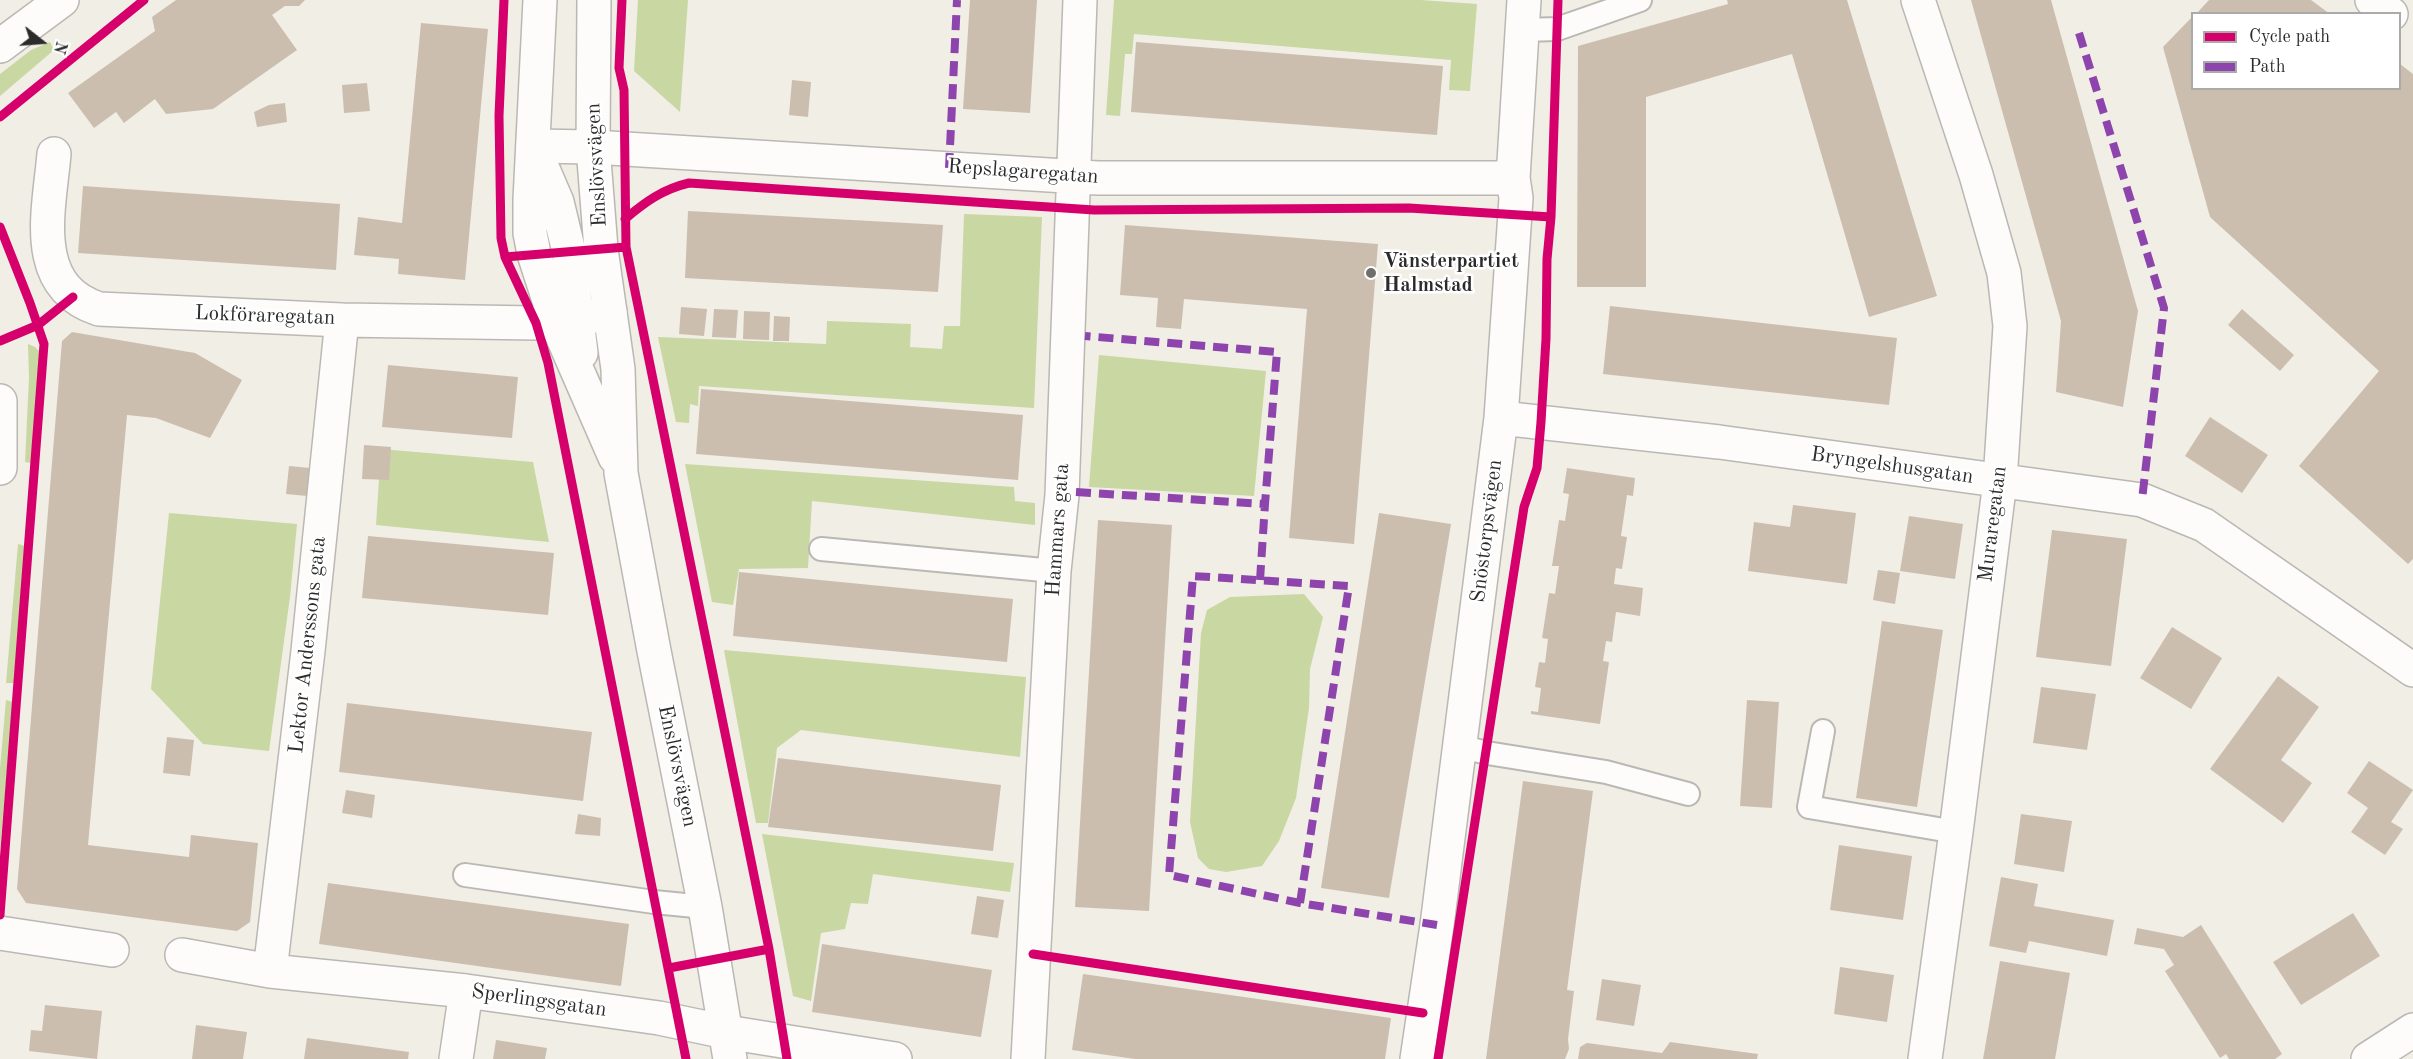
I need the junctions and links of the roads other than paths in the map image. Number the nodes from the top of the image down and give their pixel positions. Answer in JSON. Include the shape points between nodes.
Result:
{"nodes":[{"id":1,"x":62,"y":0,"type":"edge"},
{"id":2,"x":540,"y":0,"type":"edge"},
{"id":3,"x":594,"y":0,"type":"edge"},
{"id":4,"x":1080,"y":0,"type":"edge"},
{"id":5,"x":1640,"y":0,"type":"edge"},
{"id":6,"x":1917,"y":0,"type":"edge"},
{"id":7,"x":2372,"y":0,"type":"edge"},
{"id":8,"x":2388,"y":12,"type":"edge"},
{"id":9,"x":1524,"y":15,"type":"edge"},
{"id":10,"x":2401,"y":21,"type":"edge"},
{"id":11,"x":2413,"y":30,"type":"edge"},
{"id":12,"x":0,"y":46,"type":"edge"},
{"id":13,"x":533,"y":146,"type":"junction"},
{"id":14,"x":594,"y":147,"type":"junction"},
{"id":15,"x":54,"y":154,"type":"dead end"},
{"id":16,"x":1072,"y":177,"type":"junction"},
{"id":17,"x":1513,"y":178,"type":"junction"},
{"id":18,"x":610,"y":312,"type":"junction"},
{"id":19,"x":342,"y":320,"type":"junction"},
{"id":20,"x":566,"y":321,"type":"junction"},
{"id":21,"x":0,"y":401,"type":"edge"},
{"id":22,"x":1501,"y":418,"type":"junction"},
{"id":23,"x":0,"y":455,"type":"edge"},
{"id":24,"x":0,"y":468,"type":"edge"},
{"id":25,"x":621,"y":473,"type":"junction"},
{"id":26,"x":2000,"y":481,"type":"junction"},
{"id":27,"x":821,"y":549,"type":"dead end"},
{"id":28,"x":1054,"y":571,"type":"junction"},
{"id":29,"x":2413,"y":670,"type":"edge"},
{"id":30,"x":1823,"y":731,"type":"dead end"},
{"id":31,"x":1459,"y":746,"type":"junction"},
{"id":32,"x":1688,"y":794,"type":"dead end"},
{"id":33,"x":1956,"y":832,"type":"junction"},
{"id":34,"x":465,"y":875,"type":"dead end"},
{"id":35,"x":705,"y":907,"type":"junction"},
{"id":36,"x":0,"y":933,"type":"edge"},
{"id":37,"x":112,"y":950,"type":"dead end"},
{"id":38,"x":182,"y":955,"type":"dead end"},
{"id":39,"x":270,"y":970,"type":"junction"},
{"id":40,"x":466,"y":991,"type":"junction"},
{"id":41,"x":2413,"y":1030,"type":"edge"},
{"id":42,"x":728,"y":1046,"type":"edge"},
{"id":43,"x":456,"y":1059,"type":"edge"},
{"id":44,"x":895,"y":1059,"type":"edge"},
{"id":45,"x":1028,"y":1059,"type":"edge"},
{"id":46,"x":1417,"y":1059,"type":"edge"},
{"id":47,"x":1925,"y":1059,"type":"edge"},
{"id":48,"x":2368,"y":1059,"type":"edge"}],
"edges":[{"from":1,"to":12,"type":"main road"},
{"from":2,"to":13,"type":"main road","name":"Enslövsvägen"},
{"from":3,"to":14,"type":"main road","name":"Enslövsvägen"},
{"from":4,"to":16,"type":"main road","name":"Hammars gata"},
{"from":5,"to":9,"type":"lane","via":[[1557,29]]},
{"from":6,"to":26,"type":"main road","name":"Muraregatan","via":[[1976,175],[2004,273],[2010,326]]},
{"from":7,"to":8,"type":"main road"},
{"from":9,"to":17,"type":"main road","name":"Snöstorpsvägen"},
{"from":10,"to":11,"type":"main road"},
{"from":13,"to":14,"type":"main road","name":"Repslagaregatan"},
{"from":13,"to":20,"type":"main road","name":"Enslövsvägen","via":[[557,202],[569,252]]},
{"from":14,"to":16,"type":"main road","name":"Repslagaregatan"},
{"from":14,"to":18,"type":"main road","name":"Enslövsvägen"},
{"from":15,"to":19,"type":"main road","name":"Lokföraregatan","via":[[47,243],[51,264],[73,297],[86,305],[99,309]]},
{"from":16,"to":17,"type":"main road","name":"Repslagaregatan"},
{"from":16,"to":28,"type":"main road","name":"Hammars gata","via":[[1062,495]]},
{"from":17,"to":22,"type":"main road","name":"Snöstorpsvägen","via":[[1516,198]]},
{"from":18,"to":20,"type":"main road","name":"Lokföraregatan"},
{"from":18,"to":25,"type":"main road","name":"Enslövsvägen","via":[[618,369]]},
{"from":19,"to":20,"type":"main road","name":"Lokföraregatan"},
{"from":19,"to":39,"type":"main road","name":"Lektor Anderssons gata"},
{"from":20,"to":25,"type":"main road","name":"Enslövsvägen","via":[[586,392]]},
{"from":21,"to":23,"type":"main road"},
{"from":22,"to":26,"type":"main road","name":"Bryngelshusgatan","via":[[1719,442]]},
{"from":22,"to":31,"type":"main road","name":"Snöstorpsvägen"},
{"from":23,"to":24,"type":"main road"},
{"from":25,"to":35,"type":"main road","name":"Enslövsvägen"},
{"from":26,"to":29,"type":"main road","name":"Bryngelshusgatan","via":[[2142,500],[2204,525]]},
{"from":26,"to":33,"type":"main road","name":"Muraregatan"},
{"from":27,"to":28,"type":"lane"},
{"from":28,"to":45,"type":"main road","name":"Hammars gata"},
{"from":30,"to":33,"type":"lane","via":[[1809,807]]},
{"from":31,"to":32,"type":"lane","via":[[1606,772]]},
{"from":31,"to":46,"type":"main road","name":"Snöstorpsvägen"},
{"from":33,"to":47,"type":"main road","name":"Muraregatan"},
{"from":34,"to":35,"type":"lane"},
{"from":35,"to":42,"type":"main road","name":"Enslövsvägen"},
{"from":36,"to":37,"type":"main road"},
{"from":38,"to":39,"type":"main road","name":"Sperlingsgatan"},
{"from":39,"to":40,"type":"main road","name":"Sperlingsgatan"},
{"from":40,"to":42,"type":"main road","name":"Sperlingsgatan","via":[[669,1020]]},
{"from":40,"to":43,"type":"main road"},
{"from":41,"to":48,"type":"main road"},
{"from":42,"to":44,"type":"main road","name":"Sperlingsgatan"}]}
